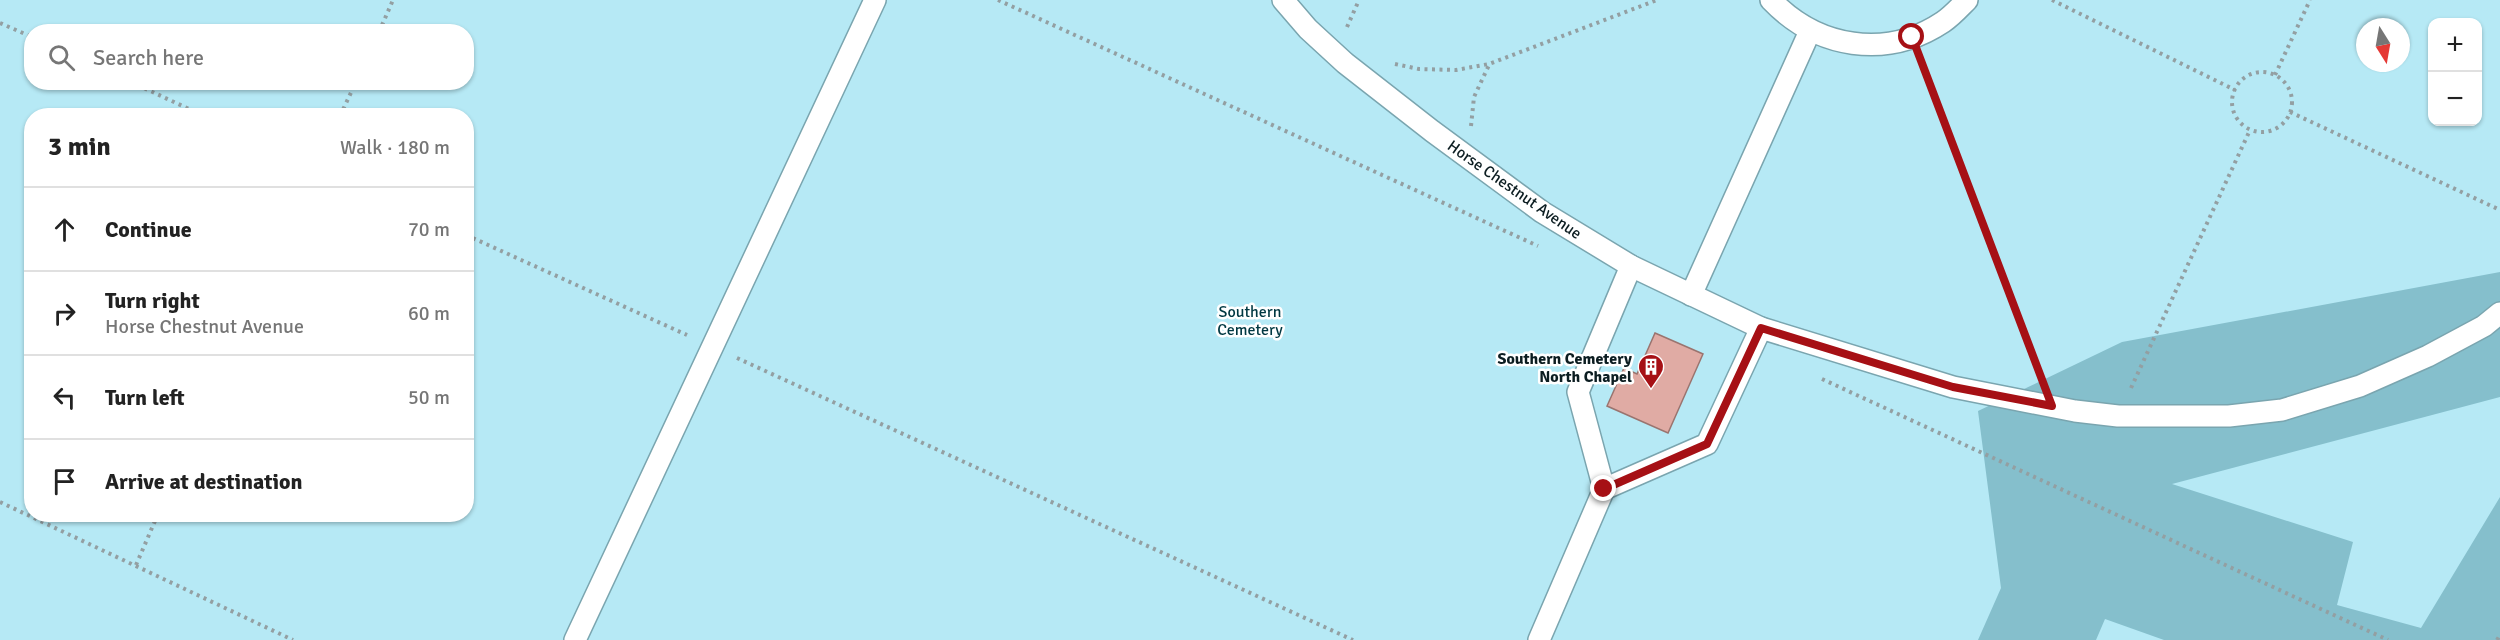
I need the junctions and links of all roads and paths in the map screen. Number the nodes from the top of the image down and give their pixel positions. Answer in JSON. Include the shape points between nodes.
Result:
{"nodes":[{"id":1,"x":393,"y":0,"type":"edge"},
{"id":2,"x":875,"y":0,"type":"edge"},
{"id":3,"x":998,"y":0,"type":"edge"},
{"id":4,"x":1283,"y":0,"type":"edge"},
{"id":5,"x":1657,"y":0,"type":"edge"},
{"id":6,"x":1771,"y":0,"type":"edge"},
{"id":7,"x":1967,"y":0,"type":"edge"},
{"id":8,"x":2052,"y":0,"type":"edge"},
{"id":9,"x":2310,"y":0,"type":"edge"},
{"id":10,"x":0,"y":23,"type":"edge"},
{"id":11,"x":382,"y":24,"type":"edge"},
{"id":12,"x":1810,"y":31,"type":"junction"},
{"id":13,"x":24,"y":34,"type":"edge"},
{"id":14,"x":1912,"y":37,"type":"junction"},
{"id":15,"x":1489,"y":64,"type":"junction"},
{"id":16,"x":2275,"y":75,"type":"junction"},
{"id":17,"x":1362,"y":76,"type":"junction"},
{"id":18,"x":148,"y":90,"type":"edge"},
{"id":19,"x":352,"y":90,"type":"edge"},
{"id":20,"x":2235,"y":90,"type":"junction"},
{"id":21,"x":187,"y":108,"type":"edge"},
{"id":22,"x":344,"y":108,"type":"edge"},
{"id":23,"x":2290,"y":112,"type":"junction"},
{"id":24,"x":2250,"y":130,"type":"junction"},
{"id":25,"x":1470,"y":159,"type":"junction"},
{"id":26,"x":2500,"y":210,"type":"edge"},
{"id":27,"x":474,"y":239,"type":"edge"},
{"id":28,"x":1547,"y":250,"type":"dead end"},
{"id":29,"x":1631,"y":266,"type":"junction"},
{"id":30,"x":1691,"y":295,"type":"junction"},
{"id":31,"x":2500,"y":313,"type":"edge"},
{"id":32,"x":1761,"y":328,"type":"junction"},
{"id":33,"x":713,"y":346,"type":"junction"},
{"id":34,"x":1816,"y":376,"type":"dead end"},
{"id":35,"x":2052,"y":406,"type":"junction"},
{"id":36,"x":2118,"y":416,"type":"junction"},
{"id":37,"x":1604,"y":489,"type":"junction"},
{"id":38,"x":0,"y":502,"type":"edge"},
{"id":39,"x":24,"y":513,"type":"edge"},
{"id":40,"x":43,"y":522,"type":"edge"},
{"id":41,"x":155,"y":522,"type":"edge"},
{"id":42,"x":136,"y":565,"type":"junction"},
{"id":43,"x":2500,"y":635,"type":"edge"},
{"id":44,"x":293,"y":640,"type":"edge"},
{"id":45,"x":575,"y":640,"type":"edge"},
{"id":46,"x":1353,"y":640,"type":"edge"},
{"id":47,"x":1539,"y":640,"type":"edge"},
{"id":48,"x":2388,"y":640,"type":"edge"},
{"id":49,"x":2498,"y":640,"type":"edge"}],
"edges":[{"from":1,"to":11,"type":"path"},
{"from":2,"to":33,"type":"lane"},
{"from":3,"to":28,"type":"path"},
{"from":4,"to":17,"type":"lane","name":"Horse Chestnut Avenue","via":[[1308,29]]},
{"from":5,"to":15,"type":"path"},
{"from":6,"to":12,"type":"lane"},
{"from":7,"to":14,"type":"lane","via":[[1944,22]]},
{"from":8,"to":20,"type":"path"},
{"from":9,"to":16,"type":"path"},
{"from":10,"to":13,"type":"path"},
{"from":12,"to":14,"type":"lane","via":[[1861,45]]},
{"from":12,"to":30,"type":"lane"},
{"from":14,"to":35,"type":"path"},
{"from":15,"to":17,"type":"path","via":[[1456,70],[1419,69],[1381,61]]},
{"from":15,"to":25,"type":"path","via":[[1474,98]]},
{"from":16,"to":20,"type":"path","via":[[2256,73]]},
{"from":16,"to":23,"type":"path","via":[[2288,87]]},
{"from":17,"to":25,"type":"lane","name":"Horse Chestnut Avenue"},
{"from":18,"to":21,"type":"path"},
{"from":19,"to":22,"type":"path"},
{"from":20,"to":24,"type":"path","via":[[2236,117]]},
{"from":23,"to":24,"type":"path","via":[[2286,121],[2270,131]]},
{"from":23,"to":26,"type":"path"},
{"from":24,"to":36,"type":"path"},
{"from":25,"to":29,"type":"lane","name":"Horse Chestnut Avenue","via":[[1542,212]]},
{"from":27,"to":33,"type":"path"},
{"from":29,"to":30,"type":"lane","name":"Horse Chestnut Avenue"},
{"from":29,"to":37,"type":"lane","via":[[1578,392]]},
{"from":30,"to":32,"type":"lane","name":"Horse Chestnut Avenue"},
{"from":31,"to":36,"type":"lane","name":"Horse Chestnut Avenue","via":[[2428,356],[2360,386],[2282,410],[2229,416]]},
{"from":32,"to":35,"type":"lane","name":"Horse Chestnut Avenue","via":[[1953,387]]},
{"from":32,"to":37,"type":"lane","via":[[1707,444]]},
{"from":33,"to":45,"type":"lane"},
{"from":33,"to":46,"type":"path"},
{"from":34,"to":48,"type":"path"},
{"from":35,"to":36,"type":"lane","name":"Horse Chestnut Avenue"},
{"from":37,"to":47,"type":"lane"},
{"from":38,"to":39,"type":"path"},
{"from":40,"to":42,"type":"path"},
{"from":41,"to":42,"type":"path"},
{"from":42,"to":44,"type":"path"},
{"from":43,"to":49,"type":"path"}]}
